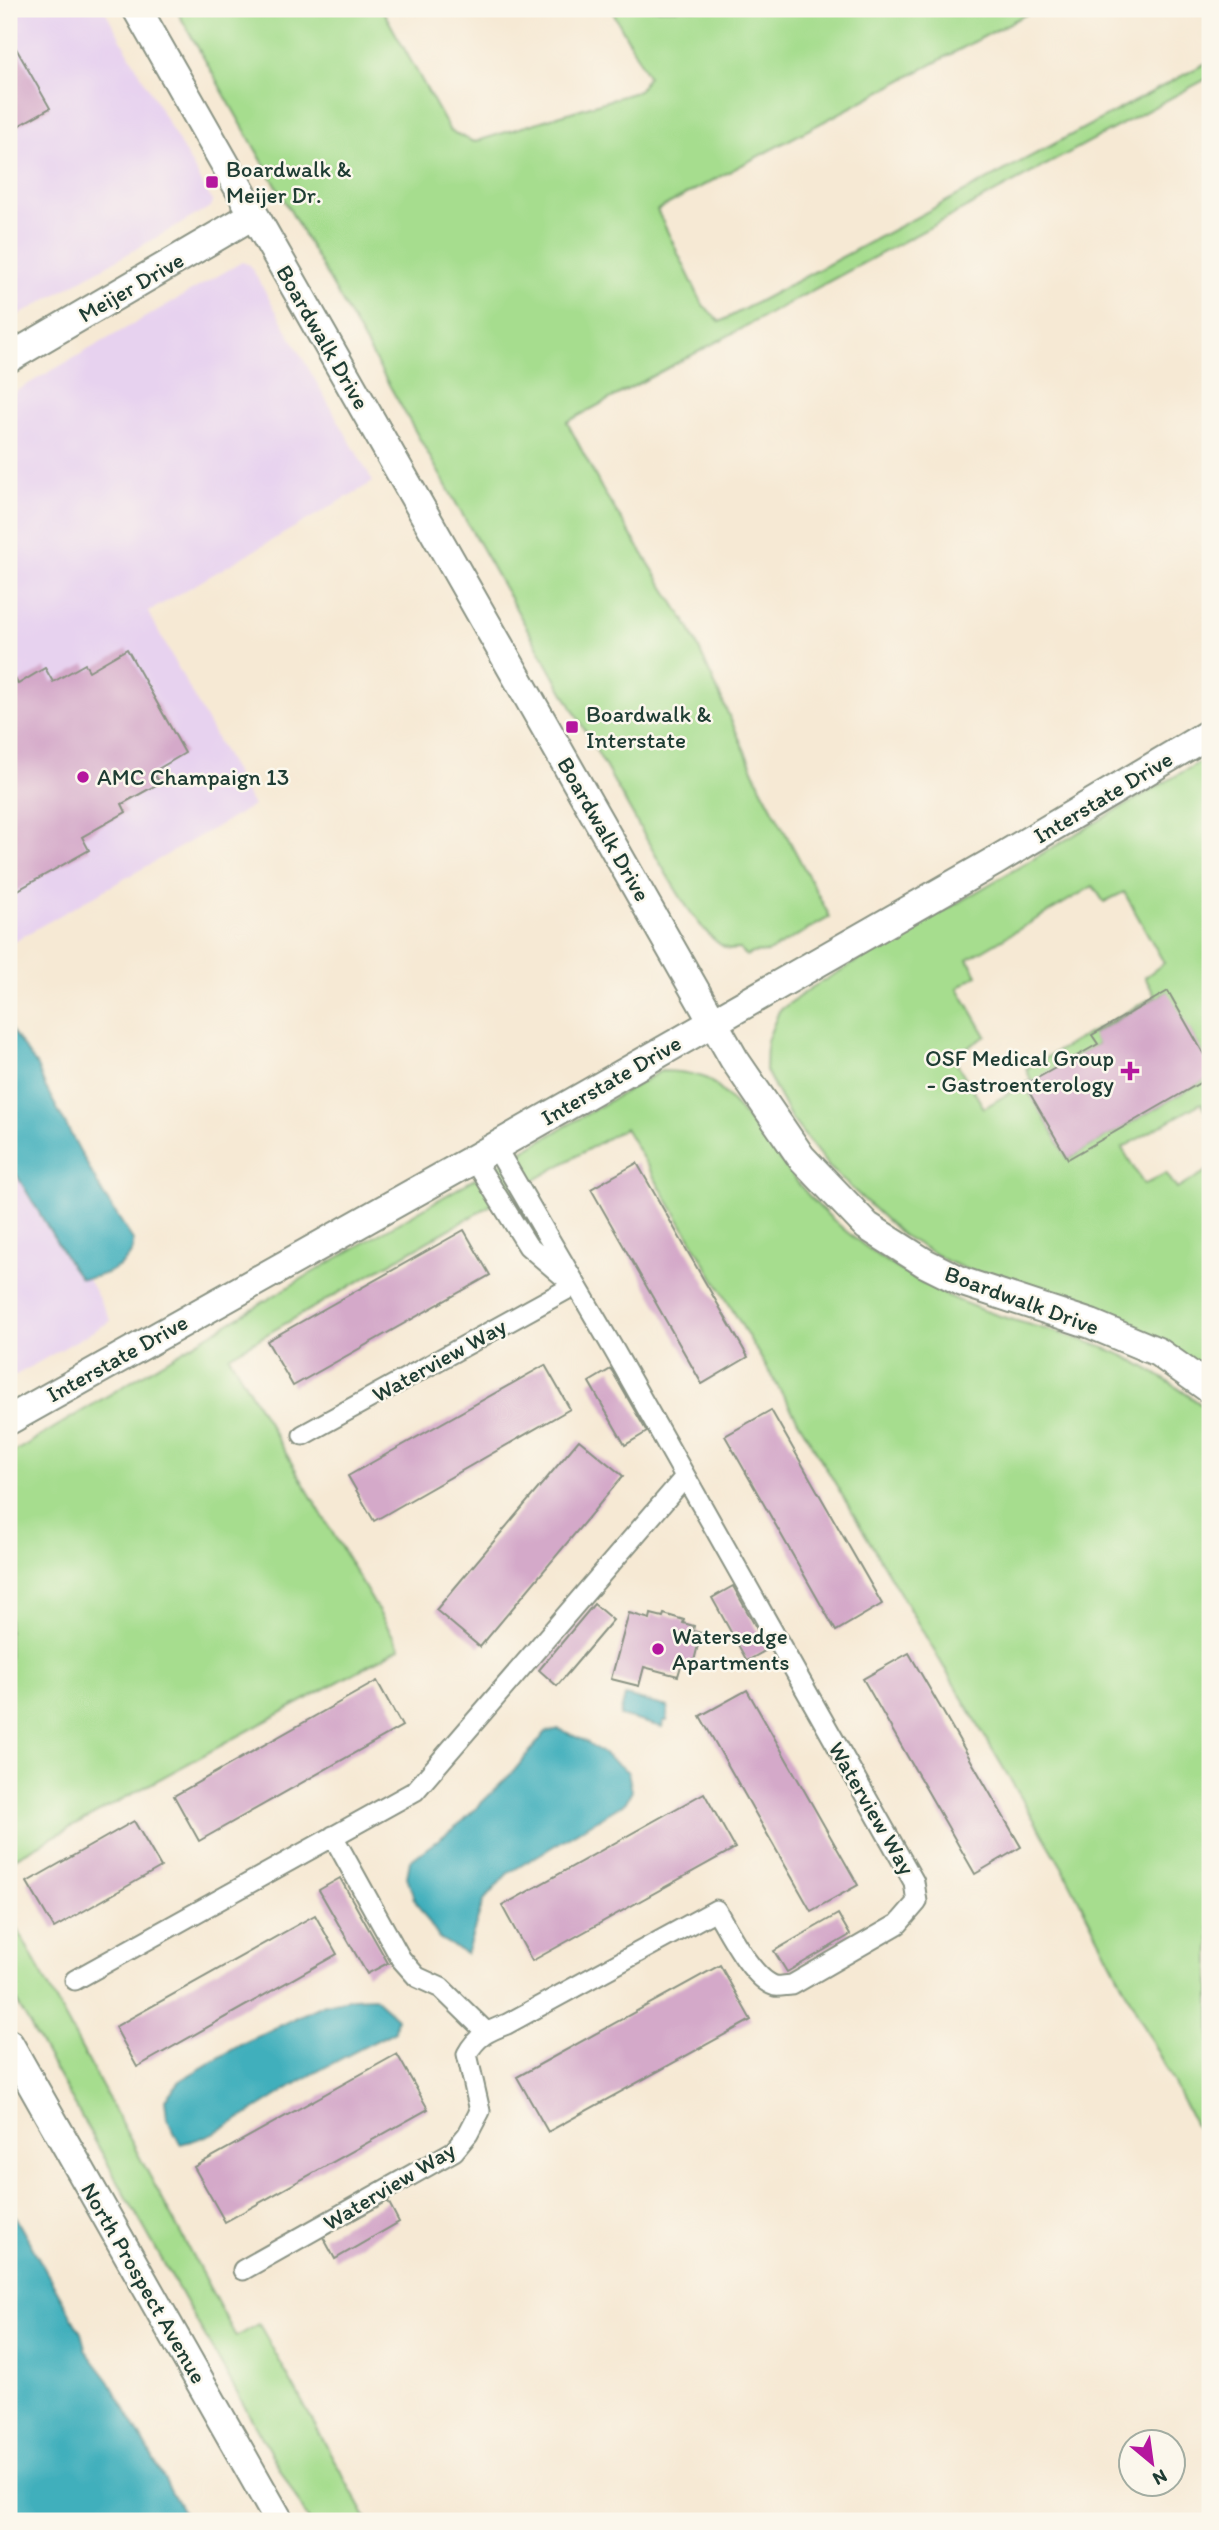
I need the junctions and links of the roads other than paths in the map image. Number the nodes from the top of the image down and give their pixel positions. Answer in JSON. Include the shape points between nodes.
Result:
{"nodes":[{"id":1,"x":137,"y":9,"type":"edge"},
{"id":2,"x":253,"y":215,"type":"junction"},
{"id":3,"x":9,"y":358,"type":"edge"},
{"id":4,"x":1210,"y":733,"type":"edge"},
{"id":5,"x":713,"y":1022,"type":"junction"},
{"id":6,"x":484,"y":1153,"type":"junction"},
{"id":7,"x":575,"y":1285,"type":"junction"},
{"id":8,"x":1210,"y":1389,"type":"edge"},
{"id":9,"x":9,"y":1420,"type":"edge"},
{"id":10,"x":303,"y":1435,"type":"dead end"},
{"id":11,"x":685,"y":1477,"type":"junction"},
{"id":12,"x":333,"y":1836,"type":"junction"},
{"id":13,"x":75,"y":1980,"type":"dead end"},
{"id":14,"x":485,"y":2031,"type":"junction"},
{"id":15,"x":9,"y":2044,"type":"edge"},
{"id":16,"x":243,"y":2270,"type":"dead end"},
{"id":17,"x":279,"y":2521,"type":"edge"}],
"edges":[{"from":1,"to":2,"type":"street","name":"Boardwalk Drive"},
{"from":2,"to":3,"type":"street","name":"Meijer Drive"},
{"from":2,"to":5,"type":"street","name":"Boardwalk Drive"},
{"from":4,"to":5,"type":"street","name":"Interstate Drive"},
{"from":5,"to":6,"type":"street","name":"Interstate Drive"},
{"from":5,"to":8,"type":"street","name":"Boardwalk Drive","via":[[801,1157],[867,1226],[925,1264],[963,1282],[1158,1352]]},
{"from":6,"to":7,"type":"street","name":"Waterview Way"},
{"from":6,"to":9,"type":"street","name":"Interstate Drive"},
{"from":7,"to":10,"type":"street","name":"Waterview Way"},
{"from":7,"to":11,"type":"street","name":"Waterview Way"},
{"from":11,"to":12,"type":"street","via":[[427,1779],[415,1791]]},
{"from":11,"to":14,"type":"street","name":"Waterview Way","via":[[914,1882],[917,1902],[898,1924],[792,1985],[775,1986],[750,1965],[716,1910],[507,2024]]},
{"from":12,"to":13,"type":"street"},
{"from":12,"to":14,"type":"street","via":[[401,1959],[417,1978],[441,1988]]},
{"from":14,"to":16,"type":"street","name":"Waterview Way","via":[[467,2054],[481,2111],[454,2151]]},
{"from":15,"to":17,"type":"street","name":"North Prospect Avenue"}]}
